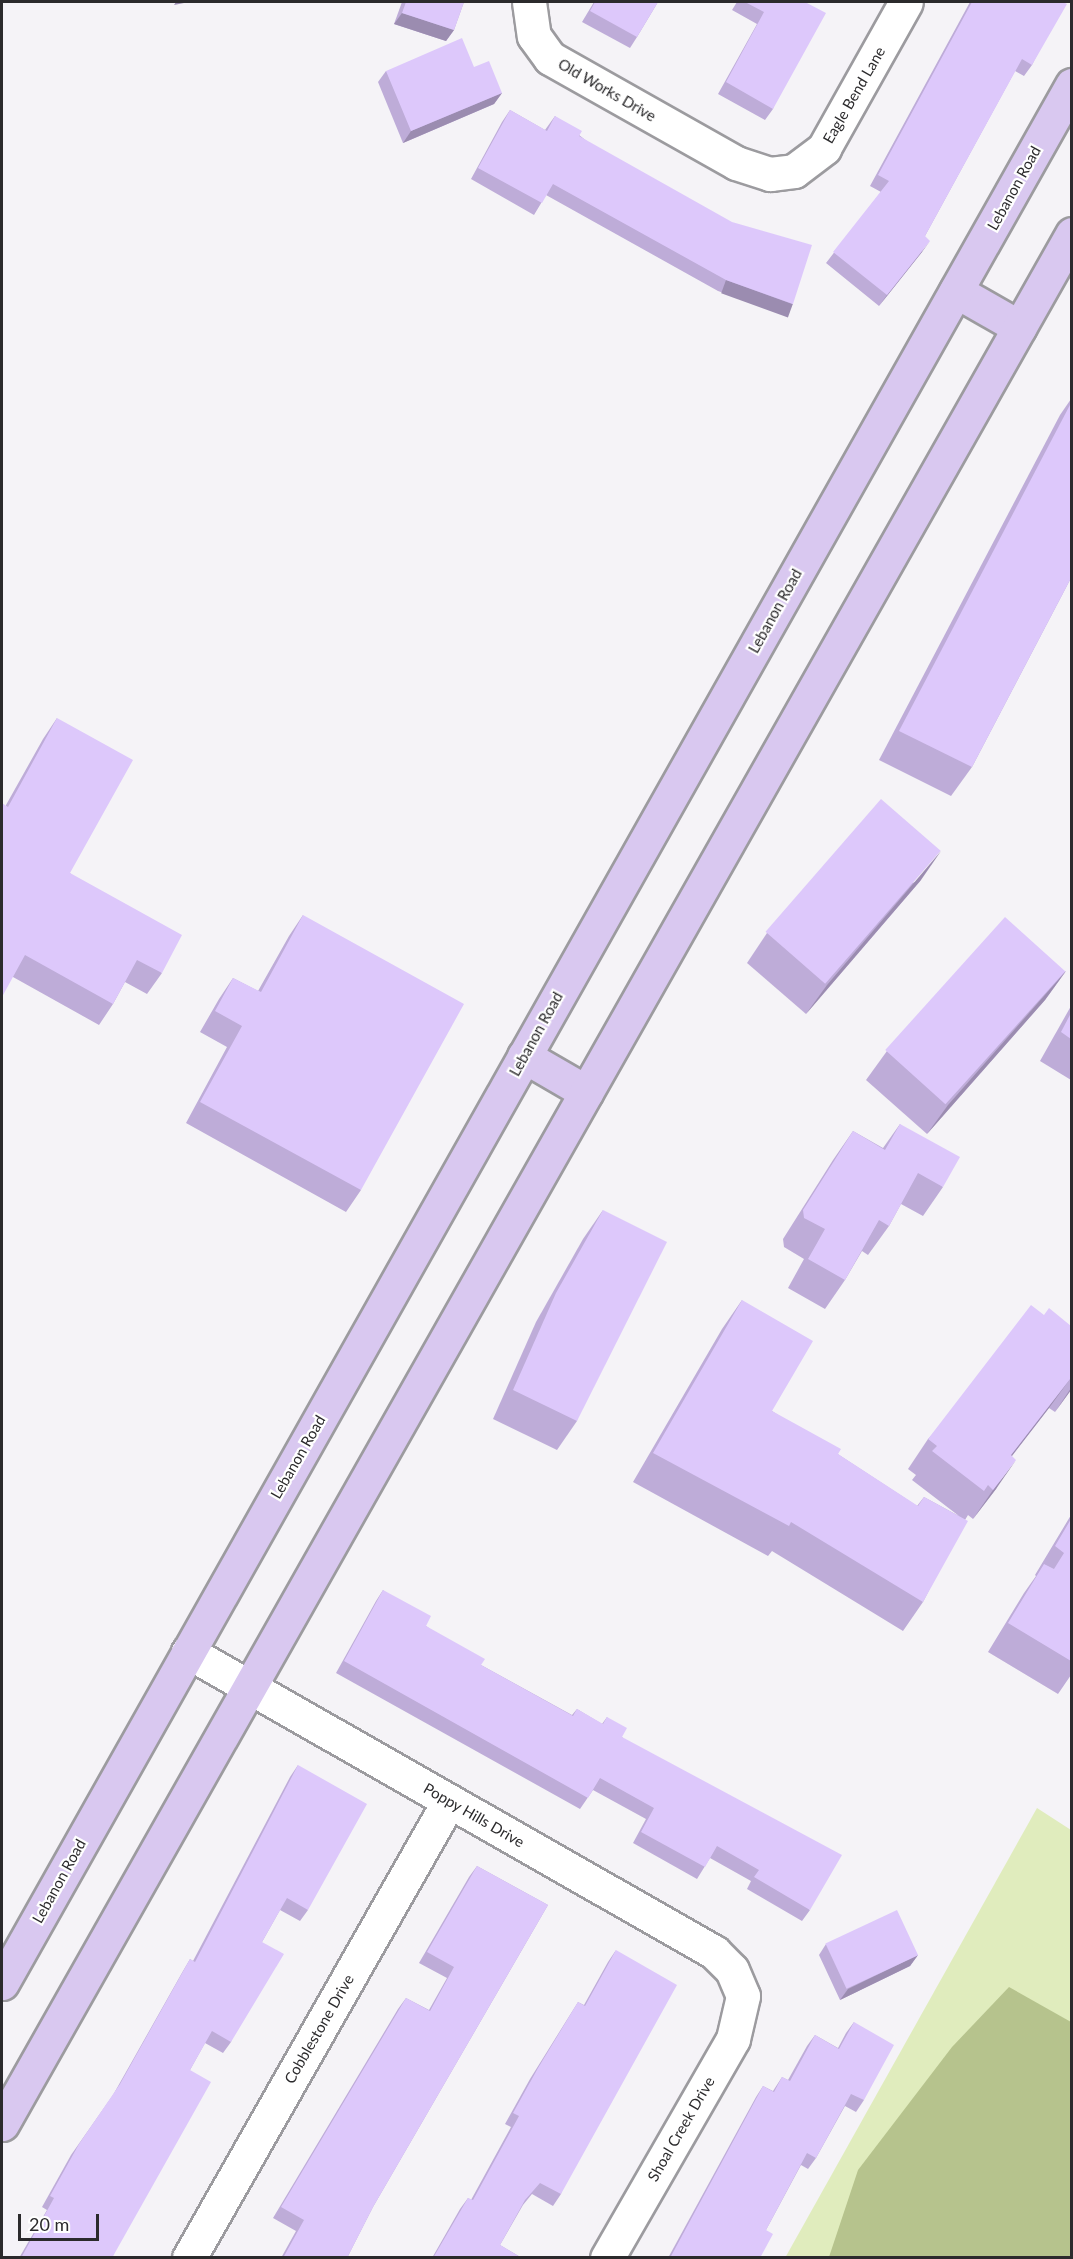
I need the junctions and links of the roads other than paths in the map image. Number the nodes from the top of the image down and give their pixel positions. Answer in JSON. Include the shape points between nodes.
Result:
{"nodes":[{"id":1,"x":530,"y":2,"type":"edge"},
{"id":2,"x":906,"y":2,"type":"edge"},
{"id":3,"x":1071,"y":86,"type":"edge"},
{"id":4,"x":718,"y":153,"type":"joint"},
{"id":5,"x":1071,"y":234,"type":"edge"},
{"id":6,"x":956,"y":291,"type":"junction"},
{"id":7,"x":1019,"y":327,"type":"junction"},
{"id":8,"x":524,"y":1056,"type":"junction"},
{"id":9,"x":586,"y":1092,"type":"junction"},
{"id":10,"x":188,"y":1652,"type":"junction"},
{"id":11,"x":249,"y":1687,"type":"junction"},
{"id":12,"x":449,"y":1801,"type":"junction"},
{"id":13,"x":2,"y":1983,"type":"edge"},
{"id":14,"x":743,"y":1996,"type":"joint"},
{"id":15,"x":2,"y":2124,"type":"edge"},
{"id":16,"x":189,"y":2258,"type":"edge"},
{"id":17,"x":607,"y":2258,"type":"edge"}],
"edges":[{"from":1,"to":4,"type":"street","name":"Old Works Drive","via":[[534,36],[550,58]]},
{"from":2,"to":4,"type":"street","name":"Eagle Bend Lane","via":[[824,148],[808,164],[770,174]]},
{"from":3,"to":6,"type":"main road","name":"Lebanon Road"},
{"from":5,"to":7,"type":"main road"},
{"from":6,"to":7,"type":"main road"},
{"from":6,"to":8,"type":"main road","name":"Lebanon Road"},
{"from":7,"to":9,"type":"main road"},
{"from":8,"to":9,"type":"main road"},
{"from":8,"to":10,"type":"main road","name":"Lebanon Road"},
{"from":9,"to":11,"type":"main road"},
{"from":10,"to":11,"type":"street","name":"Poppy Hills Drive"},
{"from":10,"to":13,"type":"main road","name":"Lebanon Road"},
{"from":11,"to":12,"type":"street","name":"Poppy Hills Drive"},
{"from":11,"to":15,"type":"main road"},
{"from":12,"to":14,"type":"street","name":"Poppy Hills Drive","via":[[714,1952],[732,1970]]},
{"from":12,"to":16,"type":"street","name":"Cobblestone Drive"},
{"from":14,"to":17,"type":"street","name":"Shoal Creek Drive","via":[[732,2039]]}]}
